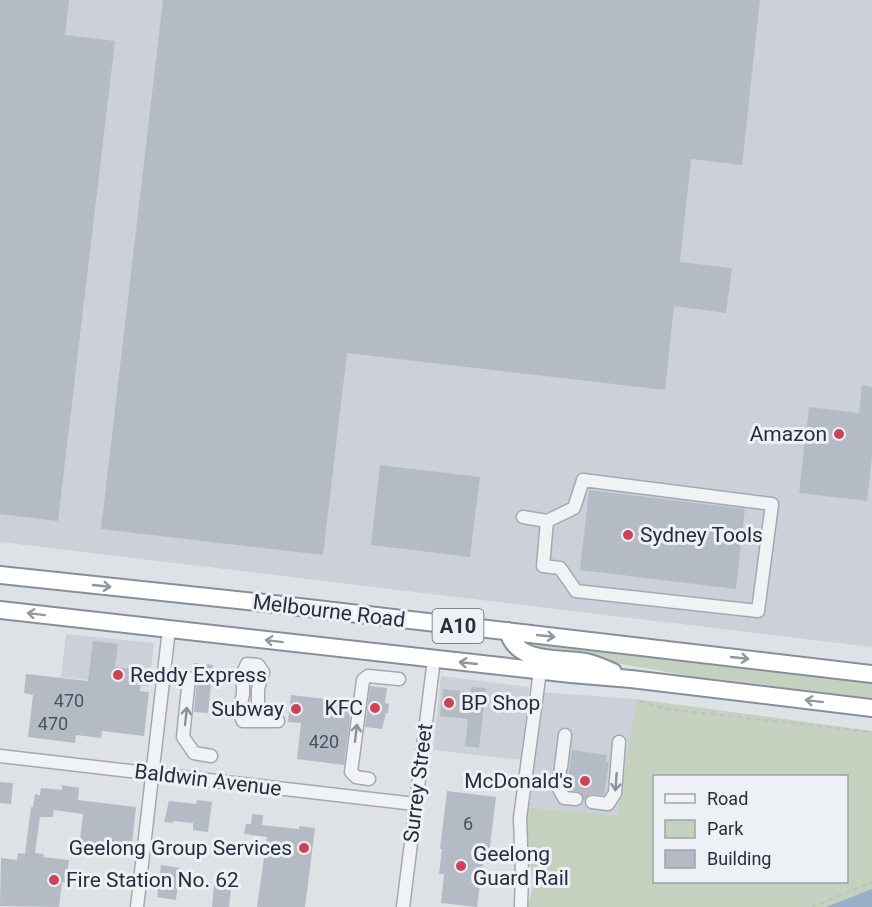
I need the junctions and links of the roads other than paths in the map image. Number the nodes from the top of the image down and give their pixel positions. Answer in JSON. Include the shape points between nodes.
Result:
{"nodes":[{"id":1,"x":523,"y":517,"type":"dead end"},
{"id":2,"x":547,"y":521,"type":"junction"},
{"id":3,"x":0,"y":575,"type":"edge"},
{"id":4,"x":0,"y":610,"type":"edge"},
{"id":5,"x":169,"y":629,"type":"junction"},
{"id":6,"x":508,"y":632,"type":"junction"},
{"id":7,"x":434,"y":659,"type":"junction"},
{"id":8,"x":540,"y":671,"type":"junction"},
{"id":9,"x":872,"y":674,"type":"edge"},
{"id":10,"x":163,"y":675,"type":"junction"},
{"id":11,"x":399,"y":679,"type":"dead end"},
{"id":12,"x":631,"y":679,"type":"junction"},
{"id":13,"x":872,"y":708,"type":"edge"},
{"id":14,"x":278,"y":721,"type":"joint"},
{"id":15,"x":565,"y":735,"type":"dead end"},
{"id":16,"x":619,"y":742,"type":"dead end"},
{"id":17,"x":0,"y":756,"type":"edge"},
{"id":18,"x":211,"y":756,"type":"dead end"},
{"id":19,"x":152,"y":773,"type":"junction"},
{"id":20,"x":369,"y":779,"type":"dead end"},
{"id":21,"x":415,"y":804,"type":"junction"},
{"id":22,"x":137,"y":907,"type":"edge"},
{"id":23,"x":403,"y":907,"type":"edge"},
{"id":24,"x":521,"y":907,"type":"edge"}],
"edges":[{"from":1,"to":2,"type":"street"},
{"from":2,"to":2,"type":"street","via":[[543,566],[560,568],[576,591],[758,611],[772,504],[583,480],[574,508]]},
{"from":3,"to":6,"type":"highway","name":"Melbourne Road","number":"A10","one_way":true},
{"from":5,"to":4,"type":"highway","name":"Melbourne Road","number":"A10","one_way":true},
{"from":7,"to":5,"type":"highway","name":"Melbourne Road","number":"A10","one_way":true},
{"from":5,"to":10,"type":"street"},
{"from":6,"to":9,"type":"highway","name":"Melbourne Road","number":"A10","one_way":true},
{"from":6,"to":12,"type":"highway","via":[[511,642],[525,653],[587,662]]},
{"from":8,"to":7,"type":"highway","name":"Melbourne Road","number":"A10","one_way":true},
{"from":7,"to":21,"type":"street","name":"Surrey Street"},
{"from":8,"to":12,"type":"highway","name":"Melbourne Road","number":"A10"},
{"from":8,"to":24,"type":"street","via":[[520,818]]},
{"from":18,"to":10,"type":"street","one_way":true,"via":[[194,753],[183,737],[189,678]]},
{"from":10,"to":19,"type":"street"},
{"from":20,"to":11,"type":"street","one_way":true,"via":[[351,772],[363,680],[368,676]]},
{"from":13,"to":12,"type":"highway","name":"Melbourne Road","number":"A10","one_way":true},
{"from":14,"to":14,"type":"street","via":[[243,721],[239,712],[247,664],[258,664],[263,672],[258,713]]},
{"from":16,"to":15,"type":"street","one_way":true,"via":[[615,793],[608,804],[584,801],[564,798],[558,787]]},
{"from":17,"to":19,"type":"street","name":"Baldwin Avenue"},
{"from":19,"to":21,"type":"street","name":"Baldwin Avenue"},
{"from":19,"to":22,"type":"street"},
{"from":21,"to":23,"type":"street","name":"Surrey Street"}]}
